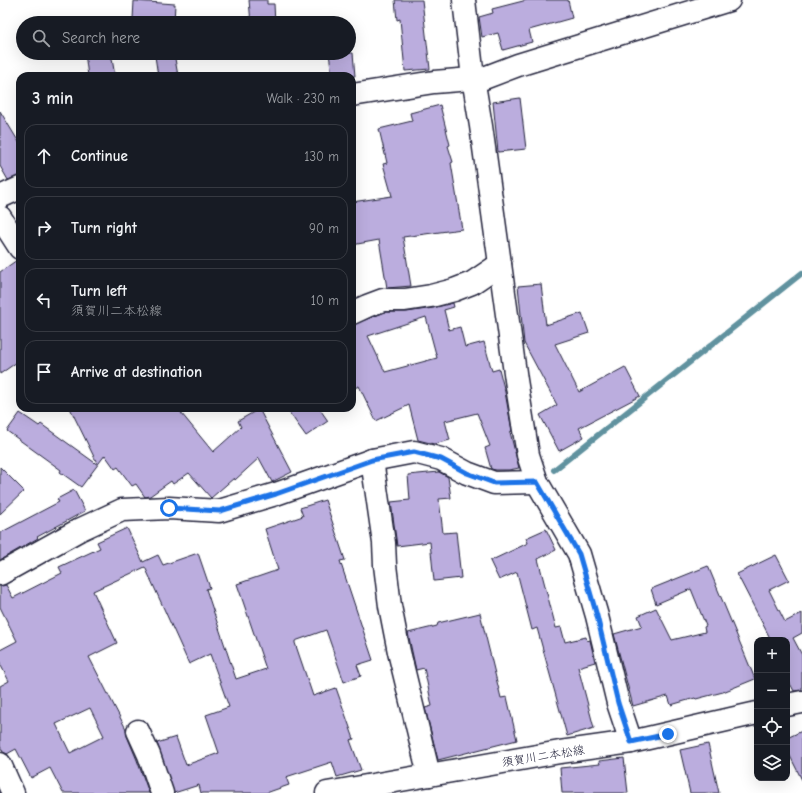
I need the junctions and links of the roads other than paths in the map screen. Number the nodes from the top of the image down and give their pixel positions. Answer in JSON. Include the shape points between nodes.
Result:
{"nodes":[{"id":1,"x":464,"y":0,"type":"edge"},
{"id":2,"x":729,"y":0,"type":"edge"},
{"id":3,"x":473,"y":78,"type":"junction"},
{"id":4,"x":356,"y":94,"type":"edge"},
{"id":5,"x":16,"y":190,"type":"edge"},
{"id":6,"x":0,"y":197,"type":"edge"},
{"id":7,"x":0,"y":217,"type":"edge"},
{"id":8,"x":16,"y":242,"type":"edge"},
{"id":9,"x":500,"y":264,"type":"junction"},
{"id":10,"x":356,"y":311,"type":"edge"},
{"id":11,"x":372,"y":460,"type":"junction"},
{"id":12,"x":537,"y":482,"type":"junction"},
{"id":13,"x":0,"y":574,"type":"edge"},
{"id":14,"x":802,"y":702,"type":"edge"},
{"id":15,"x":790,"y":704,"type":"edge"},
{"id":16,"x":754,"y":714,"type":"edge"},
{"id":17,"x":138,"y":731,"type":"dead end"},
{"id":18,"x":631,"y":742,"type":"junction"},
{"id":19,"x":0,"y":764,"type":"edge"},
{"id":20,"x":429,"y":775,"type":"junction"},
{"id":21,"x":13,"y":793,"type":"edge"},
{"id":22,"x":162,"y":793,"type":"edge"},
{"id":23,"x":327,"y":793,"type":"edge"}],
"edges":[{"from":1,"to":3,"type":"street"},
{"from":2,"to":3,"type":"street","via":[[518,65],[484,78]]},
{"from":3,"to":4,"type":"street"},
{"from":3,"to":9,"type":"street"},
{"from":5,"to":6,"type":"street"},
{"from":7,"to":8,"type":"street"},
{"from":9,"to":10,"type":"street","via":[[472,284],[454,290],[405,300],[383,300]]},
{"from":9,"to":12,"type":"street","via":[[528,455]]},
{"from":11,"to":12,"type":"street","via":[[414,452],[441,459],[467,473],[494,483]]},
{"from":11,"to":13,"type":"street","via":[[220,511],[169,508],[122,510],[79,530]]},
{"from":11,"to":20,"type":"street","via":[[390,606]]},
{"from":12,"to":18,"type":"street","via":[[579,554],[618,703]]},
{"from":14,"to":15,"type":"street"},
{"from":16,"to":18,"type":"street","name":"須賀川二本松線"},
{"from":17,"to":22,"type":"street"},
{"from":18,"to":20,"type":"street","name":"須賀川二本松線"},
{"from":19,"to":21,"type":"street"},
{"from":20,"to":23,"type":"street","name":"須賀川二本松線"}]}
